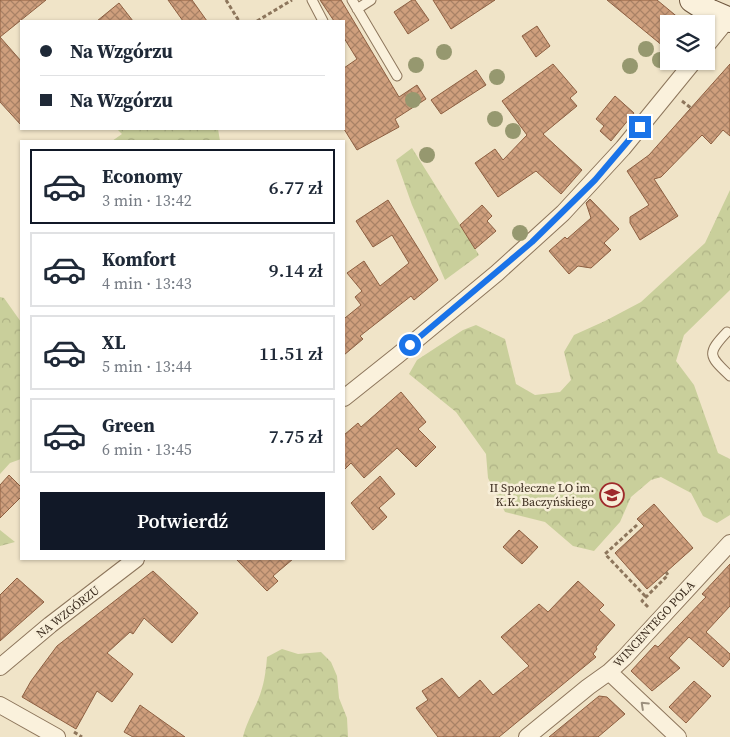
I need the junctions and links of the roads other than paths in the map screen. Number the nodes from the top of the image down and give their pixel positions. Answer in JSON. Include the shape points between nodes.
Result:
{"nodes":[{"id":1,"x":312,"y":0,"type":"edge"},
{"id":2,"x":352,"y":0,"type":"edge"},
{"id":3,"x":371,"y":0,"type":"edge"},
{"id":4,"x":692,"y":0,"type":"edge"},
{"id":5,"x":357,"y":9,"type":"junction"},
{"id":6,"x":322,"y":20,"type":"edge"},
{"id":7,"x":729,"y":20,"type":"edge"},
{"id":8,"x":715,"y":36,"type":"edge"},
{"id":9,"x":687,"y":70,"type":"edge"},
{"id":10,"x":397,"y":76,"type":"dead end"},
{"id":11,"x":727,"y":332,"type":"dead end"},
{"id":12,"x":730,"y":376,"type":"edge"},
{"id":13,"x":345,"y":397,"type":"edge"},
{"id":14,"x":730,"y":544,"type":"edge"},
{"id":15,"x":135,"y":560,"type":"edge"},
{"id":16,"x":0,"y":667,"type":"edge"},
{"id":17,"x":609,"y":672,"type":"junction"},
{"id":18,"x":0,"y":705,"type":"edge"},
{"id":19,"x":57,"y":737,"type":"edge"},
{"id":20,"x":527,"y":737,"type":"edge"},
{"id":21,"x":678,"y":737,"type":"edge"}],
"edges":[{"from":1,"to":6,"type":"lane"},
{"from":2,"to":5,"type":"lane"},
{"from":3,"to":5,"type":"lane"},
{"from":4,"to":7,"type":"street"},
{"from":5,"to":10,"type":"lane"},
{"from":7,"to":8,"type":"street"},
{"from":9,"to":13,"type":"street","via":[[623,148],[563,213],[497,273]]},
{"from":11,"to":12,"type":"lane","via":[[712,355]]},
{"from":14,"to":17,"type":"street","name":"WINCENTEGO POLA"},
{"from":15,"to":16,"type":"street","name":"NA WZGÓRZU"},
{"from":17,"to":20,"type":"street","name":"WINCENTEGO POLA"},
{"from":21,"to":17,"type":"street","one_way":true},
{"from":18,"to":19,"type":"street"}]}
